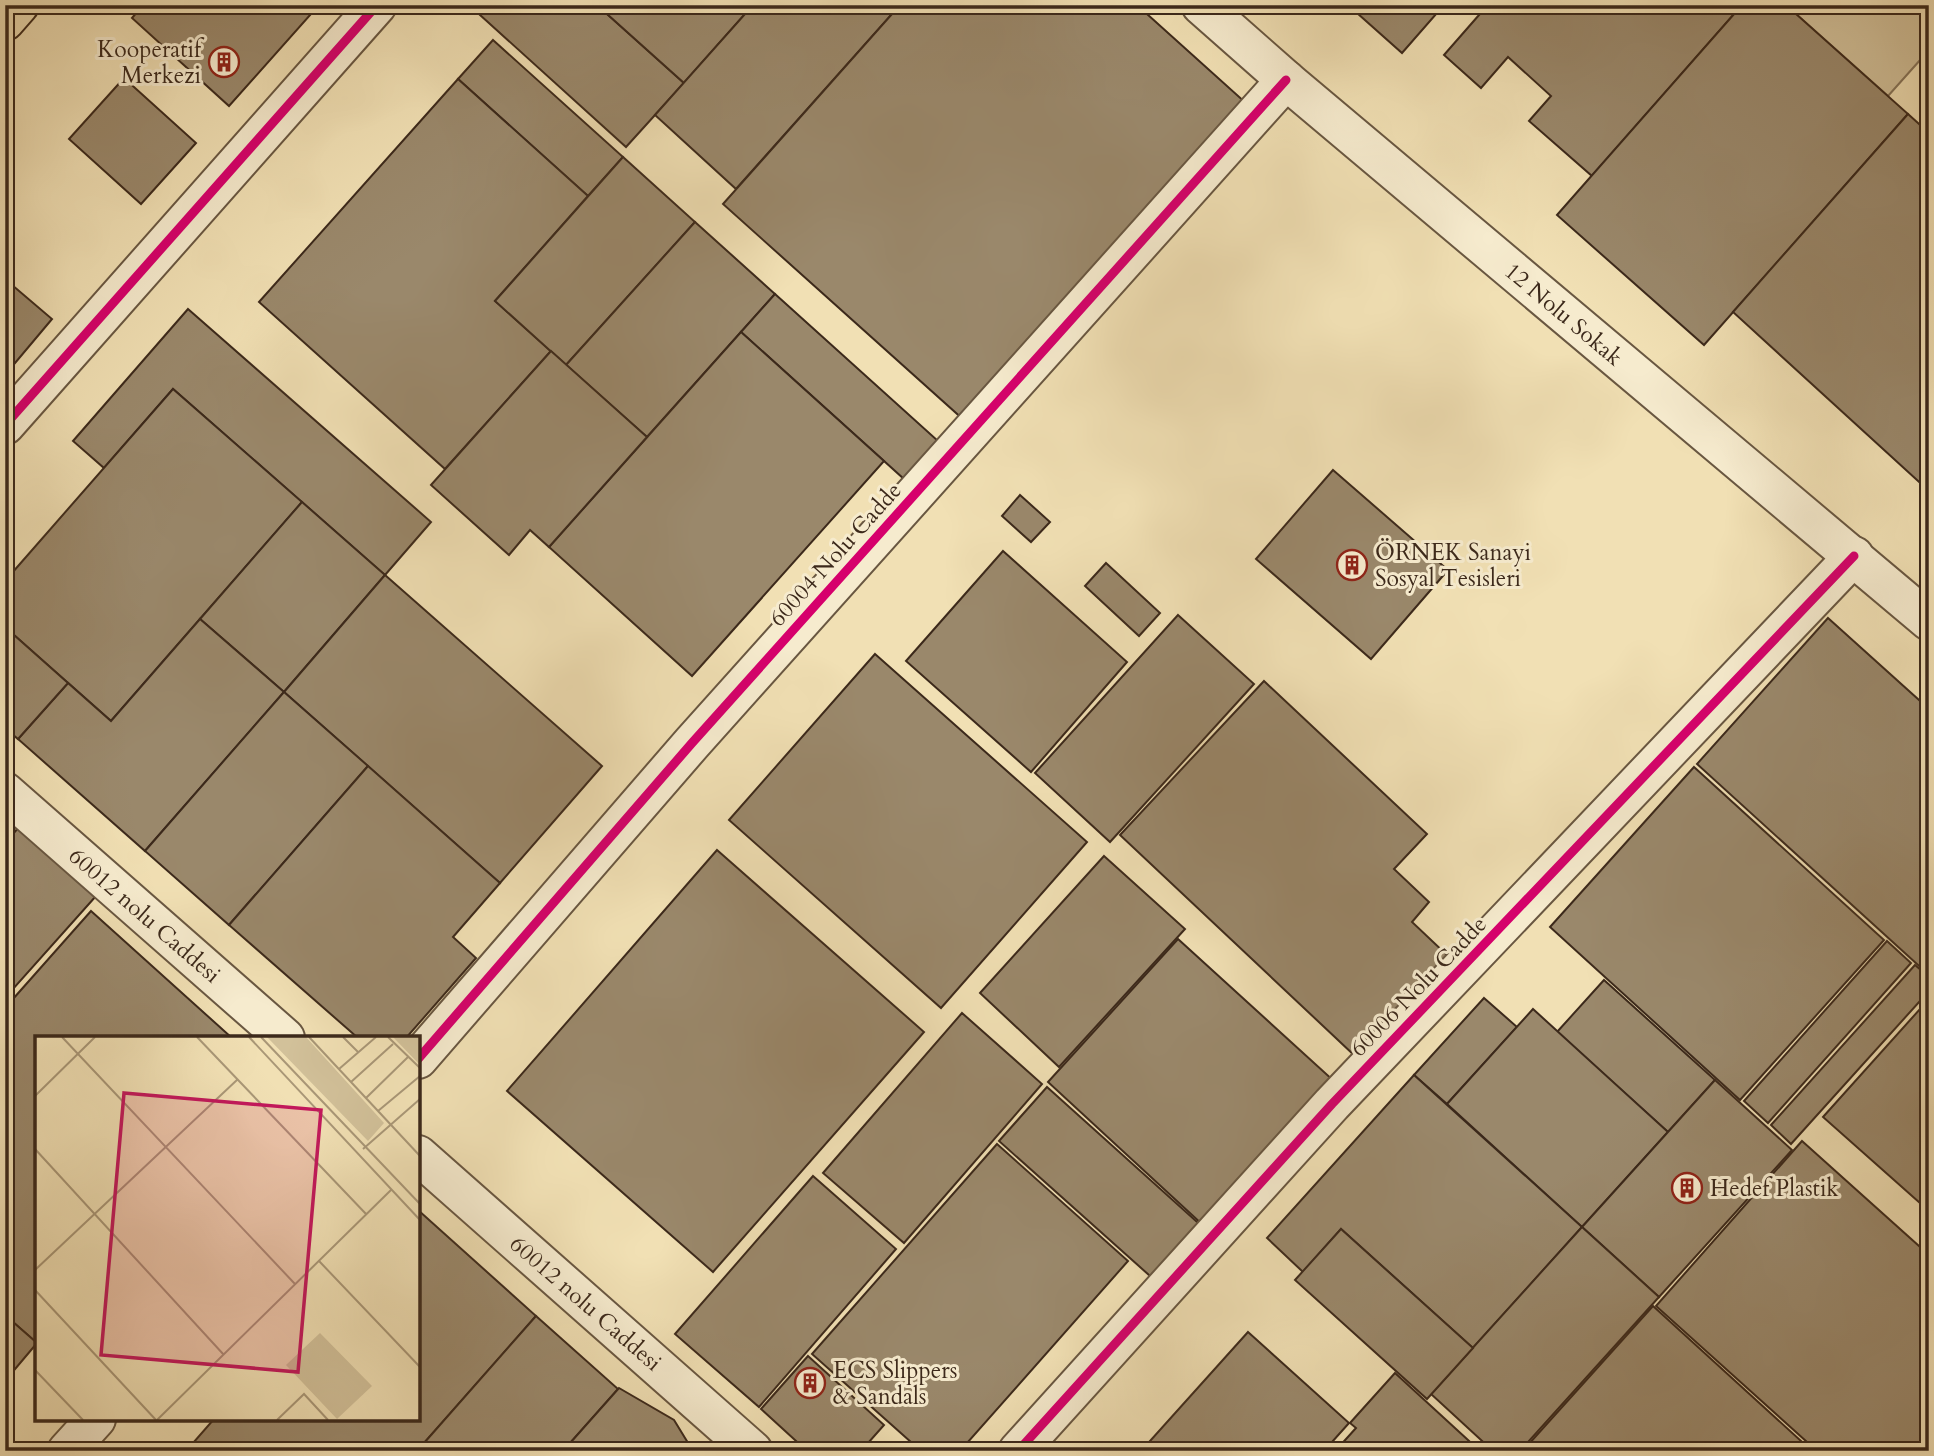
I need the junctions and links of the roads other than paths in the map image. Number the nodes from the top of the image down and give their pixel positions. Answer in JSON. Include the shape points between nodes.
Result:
{"nodes":[{"id":1,"x":19,"y":5,"type":"edge"},
{"id":2,"x":377,"y":5,"type":"edge"},
{"id":3,"x":1201,"y":5,"type":"edge"},
{"id":4,"x":5,"y":21,"type":"edge"},
{"id":5,"x":1286,"y":80,"type":"junction"},
{"id":6,"x":5,"y":425,"type":"edge"},
{"id":7,"x":1854,"y":556,"type":"junction"},
{"id":8,"x":1929,"y":621,"type":"edge"},
{"id":9,"x":5,"y":792,"type":"edge"},
{"id":10,"x":283,"y":1036,"type":"edge"},
{"id":11,"x":420,"y":1057,"type":"edge"},
{"id":12,"x":420,"y":1157,"type":"edge"},
{"id":13,"x":94,"y":1421,"type":"edge"},
{"id":14,"x":67,"y":1451,"type":"edge"},
{"id":15,"x":753,"y":1451,"type":"edge"},
{"id":16,"x":1018,"y":1451,"type":"edge"}],
"edges":[{"from":1,"to":4,"type":"main road"},
{"from":2,"to":6,"type":"street"},
{"from":3,"to":5,"type":"street","name":"12 Nolu Sokak"},
{"from":5,"to":7,"type":"street","name":"12 Nolu Sokak"},
{"from":5,"to":11,"type":"street","name":"60004 Nolu Cadde","via":[[692,743]]},
{"from":7,"to":8,"type":"street","name":"12 Nolu Sokak"},
{"from":7,"to":16,"type":"street","name":"60006 Nolu Cadde","via":[[1332,1104]]},
{"from":9,"to":10,"type":"street","name":"60012 nolu Caddesi"},
{"from":12,"to":15,"type":"street","name":"60012 nolu Caddesi"},
{"from":13,"to":14,"type":"street"}]}
